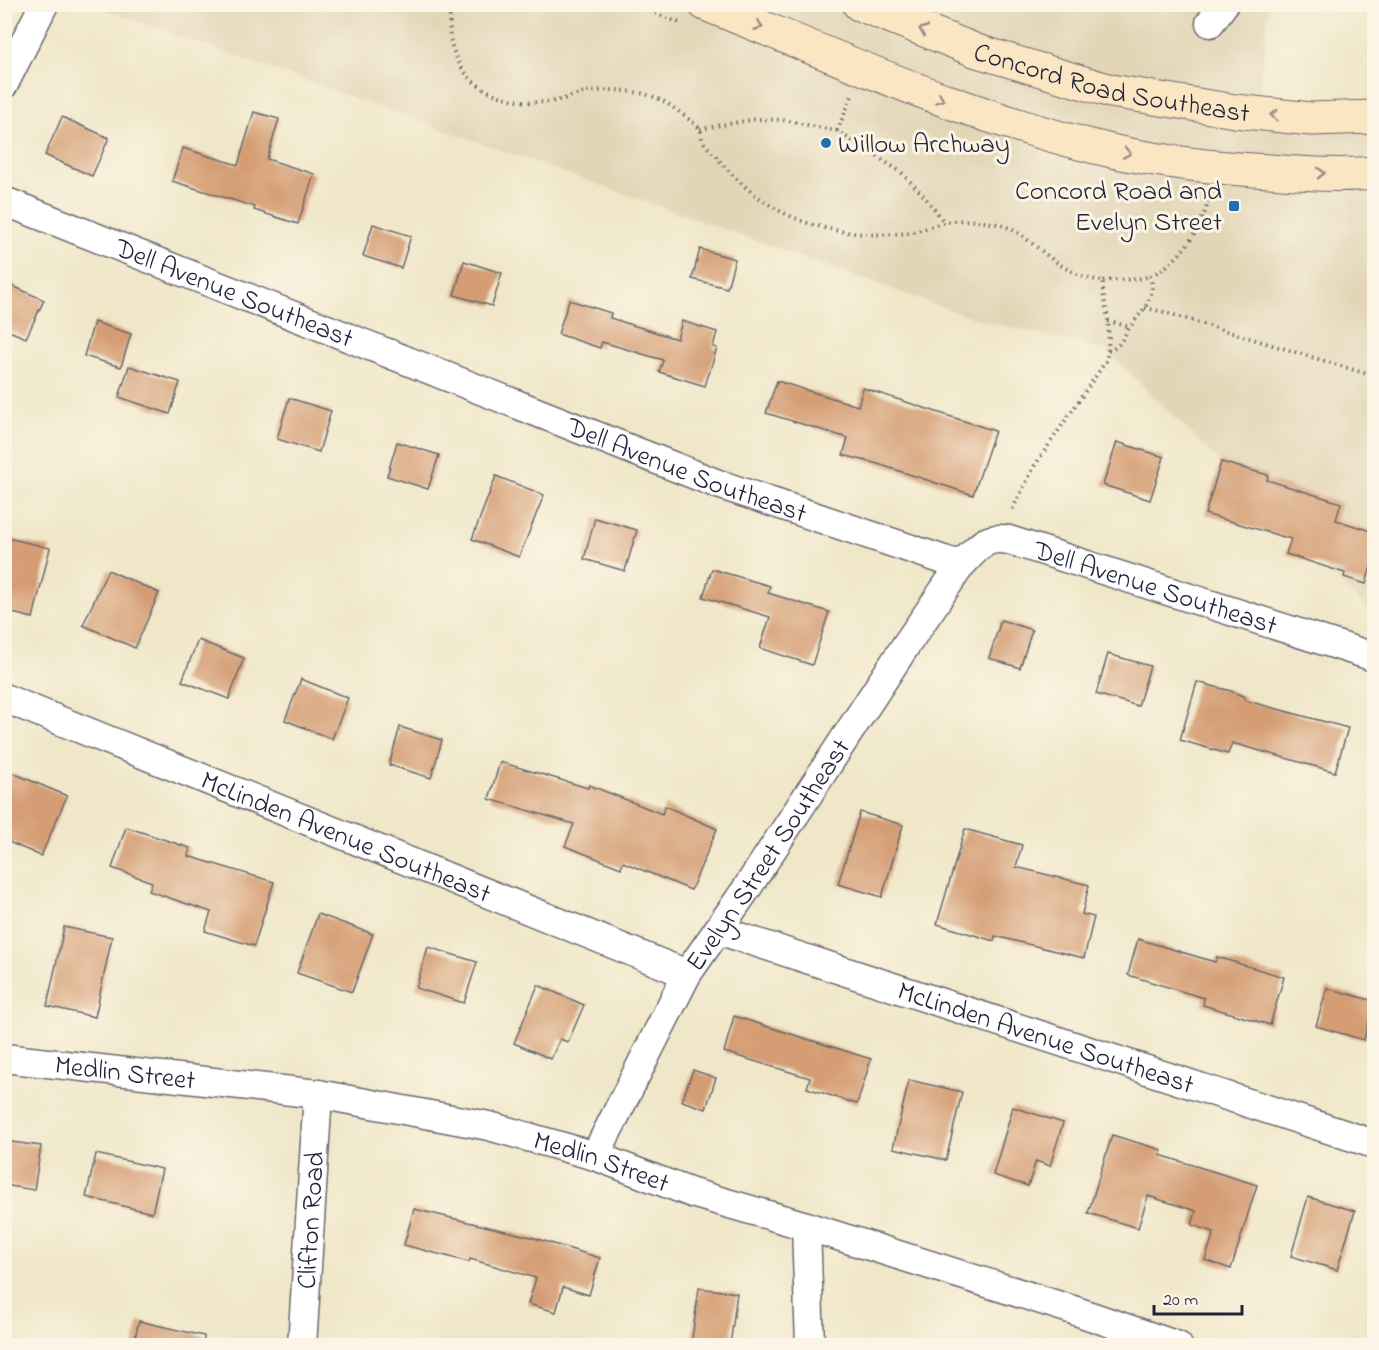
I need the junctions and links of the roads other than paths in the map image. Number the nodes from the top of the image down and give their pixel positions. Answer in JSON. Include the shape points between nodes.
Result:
{"nodes":[{"id":1,"x":44,"y":4,"type":"edge"},
{"id":2,"x":705,"y":4,"type":"edge"},
{"id":3,"x":859,"y":4,"type":"edge"},
{"id":4,"x":4,"y":84,"type":"edge"},
{"id":5,"x":1374,"y":117,"type":"edge"},
{"id":6,"x":1374,"y":173,"type":"edge"},
{"id":7,"x":4,"y":201,"type":"edge"},
{"id":8,"x":961,"y":565,"type":"junction"},
{"id":9,"x":1374,"y":657,"type":"edge"},
{"id":10,"x":4,"y":698,"type":"edge"},
{"id":11,"x":718,"y":930,"type":"junction"},
{"id":12,"x":687,"y":974,"type":"junction"},
{"id":13,"x":4,"y":1058,"type":"edge"},
{"id":14,"x":318,"y":1094,"type":"junction"},
{"id":15,"x":1374,"y":1144,"type":"edge"},
{"id":16,"x":595,"y":1156,"type":"junction"},
{"id":17,"x":806,"y":1226,"type":"junction"},
{"id":18,"x":302,"y":1346,"type":"edge"},
{"id":19,"x":810,"y":1346,"type":"edge"},
{"id":20,"x":1178,"y":1346,"type":"edge"}],
"edges":[{"from":1,"to":4,"type":"street"},
{"from":2,"to":6,"type":"main road","one_way":true,"via":[[950,102],[1117,152],[1228,169]]},
{"from":5,"to":3,"type":"main road","name":"Concord Road Southeast","one_way":true,"via":[[1311,118],[1235,111],[1111,91],[976,51]]},
{"from":7,"to":8,"type":"street","name":"Dell Avenue Southeast","via":[[718,484]]},
{"from":8,"to":9,"type":"street","name":"Dell Avenue Southeast","via":[[986,540],[1010,540]]},
{"from":8,"to":11,"type":"street","name":"Evelyn Street Southeast"},
{"from":10,"to":12,"type":"street","name":"McLinden Avenue Southeast"},
{"from":11,"to":12,"type":"street","name":"Evelyn Street Southeast"},
{"from":11,"to":15,"type":"street","name":"McLinden Avenue Southeast"},
{"from":12,"to":16,"type":"street","name":"Evelyn Street Southeast"},
{"from":13,"to":14,"type":"street","name":"Medlin Street"},
{"from":14,"to":16,"type":"street","name":"Medlin Street","via":[[489,1126]]},
{"from":14,"to":18,"type":"street","name":"Clifton Road"},
{"from":16,"to":17,"type":"street","name":"Medlin Street","via":[[692,1193]]},
{"from":17,"to":19,"type":"street"},
{"from":17,"to":20,"type":"street","name":"Medlin Street"}]}
